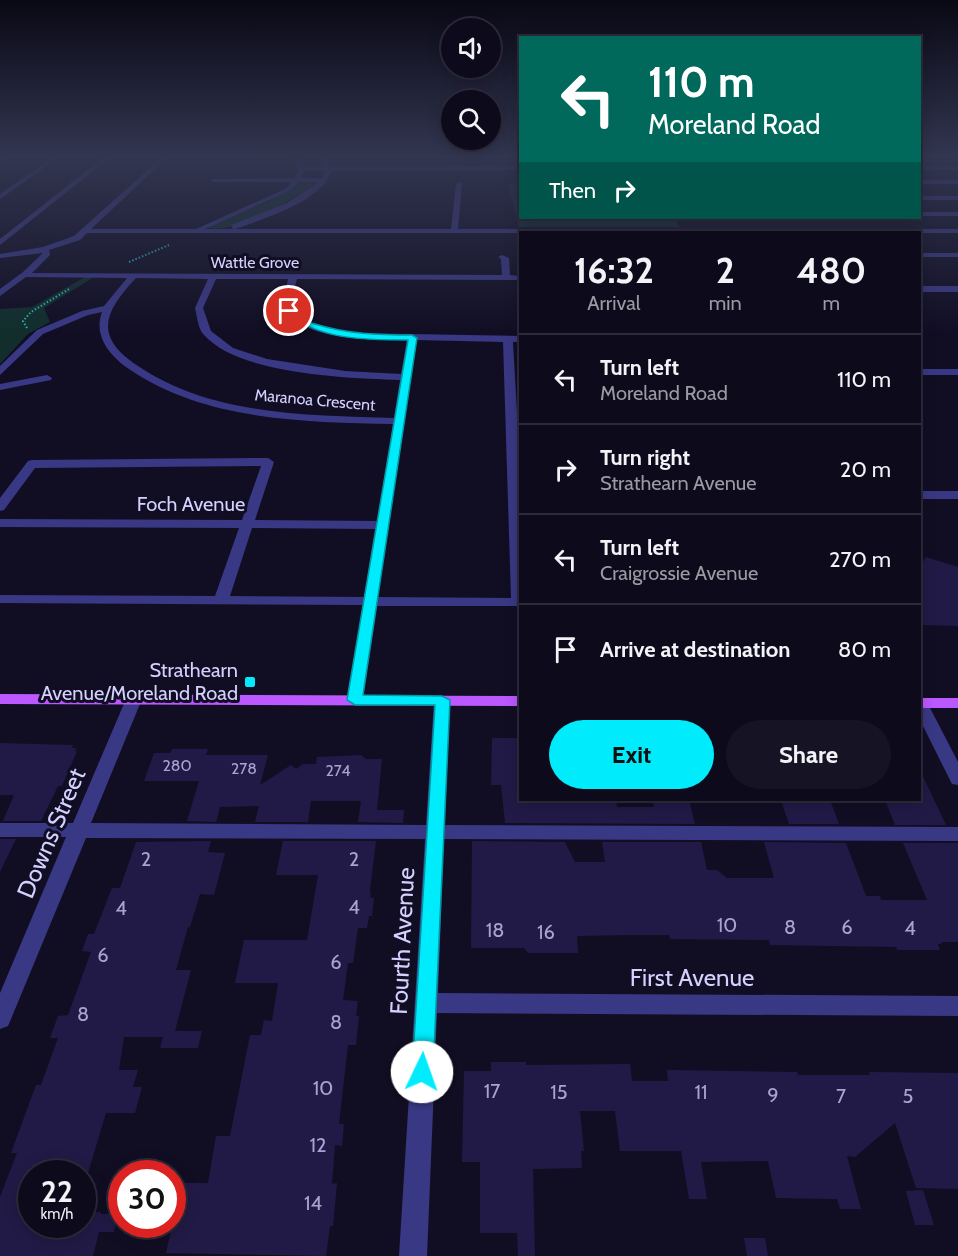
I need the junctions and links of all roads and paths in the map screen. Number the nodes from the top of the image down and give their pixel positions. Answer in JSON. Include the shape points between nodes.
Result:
{"nodes":[{"id":1,"x":34,"y":216,"type":"edge"},
{"id":2,"x":104,"y":216,"type":"edge"},
{"id":3,"x":230,"y":216,"type":"edge"},
{"id":4,"x":261,"y":216,"type":"edge"},
{"id":5,"x":456,"y":216,"type":"edge"},
{"id":6,"x":196,"y":230,"type":"junction"},
{"id":7,"x":224,"y":230,"type":"junction"},
{"id":8,"x":88,"y":231,"type":"junction"},
{"id":9,"x":454,"y":231,"type":"junction"},
{"id":10,"x":921,"y":231,"type":"edge"},
{"id":11,"x":958,"y":231,"type":"edge"},
{"id":12,"x":519,"y":232,"type":"edge"},
{"id":13,"x":0,"y":243,"type":"edge"},
{"id":14,"x":170,"y":245,"type":"dead end"},
{"id":15,"x":44,"y":249,"type":"junction"},
{"id":16,"x":921,"y":255,"type":"edge"},
{"id":17,"x":958,"y":255,"type":"edge"},
{"id":18,"x":0,"y":256,"type":"edge"},
{"id":19,"x":502,"y":257,"type":"dead end"},
{"id":20,"x":25,"y":274,"type":"junction"},
{"id":21,"x":102,"y":276,"type":"junction"},
{"id":22,"x":133,"y":277,"type":"junction"},
{"id":23,"x":213,"y":277,"type":"junction"},
{"id":24,"x":293,"y":277,"type":"junction"},
{"id":25,"x":506,"y":278,"type":"junction"},
{"id":26,"x":519,"y":278,"type":"edge"},
{"id":27,"x":921,"y":289,"type":"edge"},
{"id":28,"x":958,"y":289,"type":"edge"},
{"id":29,"x":0,"y":293,"type":"edge"},
{"id":30,"x":107,"y":308,"type":"junction"},
{"id":31,"x":412,"y":338,"type":"junction"},
{"id":32,"x":514,"y":339,"type":"edge"},
{"id":33,"x":0,"y":372,"type":"edge"},
{"id":34,"x":921,"y":372,"type":"edge"},
{"id":35,"x":958,"y":372,"type":"edge"},
{"id":36,"x":406,"y":377,"type":"junction"},
{"id":37,"x":47,"y":378,"type":"dead end"},
{"id":38,"x":0,"y":387,"type":"edge"},
{"id":39,"x":399,"y":421,"type":"junction"},
{"id":40,"x":921,"y":495,"type":"edge"},
{"id":41,"x":958,"y":495,"type":"edge"},
{"id":42,"x":0,"y":507,"type":"edge"},
{"id":43,"x":0,"y":523,"type":"edge"},
{"id":44,"x":248,"y":524,"type":"junction"},
{"id":45,"x":382,"y":525,"type":"junction"},
{"id":46,"x":0,"y":598,"type":"edge"},
{"id":47,"x":221,"y":600,"type":"junction"},
{"id":48,"x":369,"y":600,"type":"junction"},
{"id":49,"x":519,"y":602,"type":"edge"},
{"id":50,"x":0,"y":699,"type":"edge"},
{"id":51,"x":134,"y":699,"type":"junction"},
{"id":52,"x":355,"y":700,"type":"junction"},
{"id":53,"x":442,"y":700,"type":"junction"},
{"id":54,"x":519,"y":701,"type":"edge"},
{"id":55,"x":921,"y":703,"type":"edge"},
{"id":56,"x":958,"y":703,"type":"edge"},
{"id":57,"x":921,"y":705,"type":"edge"},
{"id":58,"x":958,"y":779,"type":"edge"},
{"id":59,"x":0,"y":830,"type":"edge"},
{"id":60,"x":80,"y":830,"type":"junction"},
{"id":61,"x":435,"y":832,"type":"junction"},
{"id":62,"x":958,"y":834,"type":"edge"},
{"id":63,"x":426,"y":1003,"type":"junction"},
{"id":64,"x":958,"y":1006,"type":"edge"},
{"id":65,"x":0,"y":1019,"type":"edge"},
{"id":66,"x":413,"y":1256,"type":"edge"}],
"edges":[{"from":1,"to":13,"type":"street"},
{"from":2,"to":8,"type":"street"},
{"from":3,"to":6,"type":"street"},
{"from":4,"to":7,"type":"street"},
{"from":5,"to":9,"type":"street"},
{"from":6,"to":7,"type":"street"},
{"from":6,"to":8,"type":"street"},
{"from":7,"to":9,"type":"street"},
{"from":8,"to":15,"type":"street","via":[[70,242]]},
{"from":9,"to":12,"type":"street"},
{"from":10,"to":11,"type":"street"},
{"from":14,"to":21,"type":"path"},
{"from":15,"to":18,"type":"street"},
{"from":15,"to":20,"type":"street","via":[[46,255]]},
{"from":16,"to":17,"type":"street"},
{"from":19,"to":25,"type":"street"},
{"from":20,"to":21,"type":"street","name":"Wattle Grove"},
{"from":20,"to":29,"type":"street"},
{"from":21,"to":22,"type":"street","name":"Wattle Grove"},
{"from":22,"to":23,"type":"street","name":"Wattle Grove"},
{"from":22,"to":30,"type":"street"},
{"from":23,"to":24,"type":"street","name":"Wattle Grove"},
{"from":23,"to":36,"type":"street","via":[[198,301],[197,316],[206,332],[237,353],[321,373]]},
{"from":24,"to":25,"type":"street","name":"Wattle Grove"},
{"from":24,"to":31,"type":"street","via":[[286,305],[306,324],[351,336]]},
{"from":25,"to":26,"type":"street","name":"Wattle Grove"},
{"from":27,"to":28,"type":"street"},
{"from":30,"to":33,"type":"street","via":[[40,332]]},
{"from":30,"to":39,"type":"street","name":"Maranoa Crescent","via":[[104,334],[110,346],[132,368],[177,390],[289,416]]},
{"from":31,"to":32,"type":"street"},
{"from":31,"to":36,"type":"street"},
{"from":32,"to":49,"type":"street"},
{"from":34,"to":35,"type":"street"},
{"from":36,"to":39,"type":"street"},
{"from":37,"to":38,"type":"street"},
{"from":39,"to":45,"type":"street"},
{"from":40,"to":41,"type":"street"},
{"from":42,"to":44,"type":"street","via":[[35,460],[268,462]]},
{"from":43,"to":44,"type":"street","name":"Foch Avenue"},
{"from":44,"to":45,"type":"street","name":"Foch Avenue"},
{"from":44,"to":47,"type":"street"},
{"from":45,"to":48,"type":"street"},
{"from":46,"to":47,"type":"street"},
{"from":47,"to":48,"type":"street"},
{"from":48,"to":49,"type":"street"},
{"from":48,"to":52,"type":"street"},
{"from":50,"to":51,"type":"main road"},
{"from":51,"to":52,"type":"main road"},
{"from":51,"to":60,"type":"street","name":"Downs Street"},
{"from":52,"to":53,"type":"main road"},
{"from":53,"to":54,"type":"main road"},
{"from":53,"to":61,"type":"street","name":"Fourth Avenue"},
{"from":55,"to":56,"type":"main road"},
{"from":57,"to":58,"type":"street"},
{"from":59,"to":60,"type":"street"},
{"from":60,"to":61,"type":"street"},
{"from":60,"to":65,"type":"street","name":"Downs Street"},
{"from":61,"to":62,"type":"street"},
{"from":61,"to":63,"type":"street","name":"Fourth Avenue"},
{"from":63,"to":64,"type":"street","name":"First Avenue"},
{"from":63,"to":66,"type":"street","name":"Fourth Avenue"}]}
